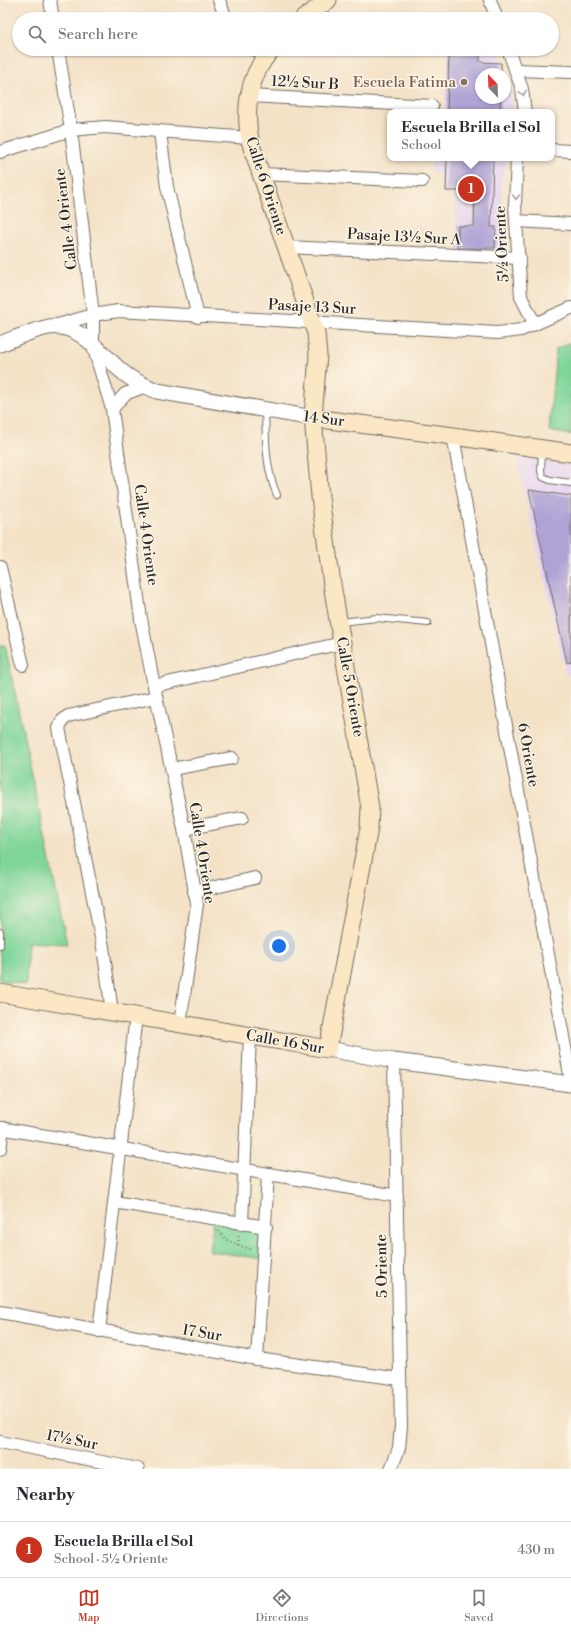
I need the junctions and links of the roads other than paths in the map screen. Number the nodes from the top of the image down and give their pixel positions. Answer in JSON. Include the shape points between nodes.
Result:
{"nodes":[{"id":1,"x":50,"y":0,"type":"edge"},
{"id":2,"x":219,"y":0,"type":"edge"},
{"id":3,"x":328,"y":0,"type":"edge"},
{"id":4,"x":490,"y":0,"type":"edge"},
{"id":5,"x":52,"y":12,"type":"edge"},
{"id":6,"x":223,"y":12,"type":"edge"},
{"id":7,"x":313,"y":12,"type":"edge"},
{"id":8,"x":494,"y":12,"type":"edge"},
{"id":9,"x":59,"y":56,"type":"edge"},
{"id":10,"x":267,"y":56,"type":"edge"},
{"id":11,"x":511,"y":56,"type":"edge"},
{"id":12,"x":516,"y":70,"type":"junction"},
{"id":13,"x":571,"y":72,"type":"edge"},
{"id":14,"x":249,"y":96,"type":"junction"},
{"id":15,"x":432,"y":106,"type":"dead end"},
{"id":16,"x":525,"y":109,"type":"edge"},
{"id":17,"x":71,"y":130,"type":"junction"},
{"id":18,"x":160,"y":132,"type":"junction"},
{"id":19,"x":250,"y":138,"type":"junction"},
{"id":20,"x":555,"y":150,"type":"edge"},
{"id":21,"x":571,"y":151,"type":"edge"},
{"id":22,"x":0,"y":152,"type":"edge"},
{"id":23,"x":517,"y":161,"type":"edge"},
{"id":24,"x":261,"y":174,"type":"junction"},
{"id":25,"x":422,"y":181,"type":"dead end"},
{"id":26,"x":517,"y":221,"type":"junction"},
{"id":27,"x":571,"y":224,"type":"edge"},
{"id":28,"x":286,"y":247,"type":"junction"},
{"id":29,"x":520,"y":258,"type":"junction"},
{"id":30,"x":570,"y":311,"type":"edge"},
{"id":31,"x":93,"y":315,"type":"junction"},
{"id":32,"x":198,"y":317,"type":"junction"},
{"id":33,"x":312,"y":324,"type":"junction"},
{"id":34,"x":535,"y":324,"type":"junction"},
{"id":35,"x":49,"y":327,"type":"junction"},
{"id":36,"x":0,"y":344,"type":"edge"},
{"id":37,"x":93,"y":346,"type":"junction"},
{"id":38,"x":146,"y":386,"type":"junction"},
{"id":39,"x":112,"y":409,"type":"junction"},
{"id":40,"x":265,"y":410,"type":"junction"},
{"id":41,"x":313,"y":418,"type":"junction"},
{"id":42,"x":453,"y":436,"type":"junction"},
{"id":43,"x":542,"y":449,"type":"junction"},
{"id":44,"x":571,"y":453,"type":"edge"},
{"id":45,"x":571,"y":483,"type":"edge"},
{"id":46,"x":277,"y":495,"type":"dead end"},
{"id":47,"x":0,"y":566,"type":"edge"},
{"id":48,"x":339,"y":622,"type":"junction"},
{"id":49,"x":428,"y":623,"type":"dead end"},
{"id":50,"x":342,"y":643,"type":"junction"},
{"id":51,"x":23,"y":665,"type":"dead end"},
{"id":52,"x":155,"y":692,"type":"junction"},
{"id":53,"x":232,"y":758,"type":"dead end"},
{"id":54,"x":172,"y":769,"type":"junction"},
{"id":55,"x":242,"y":818,"type":"dead end"},
{"id":56,"x":184,"y":828,"type":"junction"},
{"id":57,"x":255,"y":878,"type":"dead end"},
{"id":58,"x":194,"y":892,"type":"junction"},
{"id":59,"x":0,"y":932,"type":"edge"},
{"id":60,"x":0,"y":944,"type":"edge"},
{"id":61,"x":0,"y":993,"type":"edge"},
{"id":62,"x":112,"y":1012,"type":"junction"},
{"id":63,"x":136,"y":1016,"type":"junction"},
{"id":64,"x":180,"y":1024,"type":"junction"},
{"id":65,"x":250,"y":1036,"type":"junction"},
{"id":66,"x":328,"y":1049,"type":"junction"},
{"id":67,"x":394,"y":1061,"type":"junction"},
{"id":68,"x":571,"y":1080,"type":"edge"},
{"id":69,"x":571,"y":1084,"type":"edge"},
{"id":70,"x":1,"y":1128,"type":"edge"},
{"id":71,"x":0,"y":1149,"type":"edge"},
{"id":72,"x":120,"y":1149,"type":"junction"},
{"id":73,"x":244,"y":1170,"type":"junction"},
{"id":74,"x":268,"y":1174,"type":"junction"},
{"id":75,"x":397,"y":1196,"type":"junction"},
{"id":76,"x":114,"y":1202,"type":"junction"},
{"id":77,"x":242,"y":1224,"type":"junction"},
{"id":78,"x":266,"y":1227,"type":"junction"},
{"id":79,"x":0,"y":1312,"type":"edge"},
{"id":80,"x":99,"y":1330,"type":"junction"},
{"id":81,"x":257,"y":1359,"type":"junction"},
{"id":82,"x":400,"y":1379,"type":"junction"},
{"id":83,"x":0,"y":1442,"type":"edge"},
{"id":84,"x":138,"y":1469,"type":"edge"},
{"id":85,"x":391,"y":1469,"type":"edge"}],
"edges":[{"from":1,"to":5,"type":"street"},
{"from":2,"to":6,"type":"street"},
{"from":3,"to":7,"type":"main road"},
{"from":4,"to":8,"type":"street"},
{"from":9,"to":17,"type":"street","name":"Calle 4 Oriente"},
{"from":10,"to":14,"type":"main road","name":"Calle 6 Oriente","via":[[256,75]]},
{"from":11,"to":12,"type":"street"},
{"from":12,"to":13,"type":"street"},
{"from":12,"to":16,"type":"street","one_way":true},
{"from":14,"to":15,"type":"street","name":"12½ Sur B"},
{"from":14,"to":19,"type":"main road","name":"Calle 6 Oriente"},
{"from":17,"to":18,"type":"street","via":[[106,127]]},
{"from":17,"to":22,"type":"street"},
{"from":17,"to":31,"type":"street","name":"Calle 4 Oriente"},
{"from":18,"to":19,"type":"street"},
{"from":18,"to":32,"type":"street","via":[[167,187]]},
{"from":19,"to":24,"type":"main road","name":"Calle 6 Oriente"},
{"from":20,"to":21,"type":"street"},
{"from":23,"to":26,"type":"street","name":"5½ Oriente","one_way":true},
{"from":24,"to":25,"type":"street"},
{"from":24,"to":28,"type":"main road","name":"Calle 6 Oriente"},
{"from":26,"to":27,"type":"street"},
{"from":26,"to":29,"type":"street","name":"5½ Oriente"},
{"from":28,"to":29,"type":"street","name":"Pasaje 13½ Sur A"},
{"from":28,"to":33,"type":"main road","name":"Calle 6 Oriente"},
{"from":29,"to":34,"type":"street","name":"5½ Oriente","via":[[521,297]]},
{"from":30,"to":34,"type":"street","name":"Pasaje 13 Sur"},
{"from":31,"to":32,"type":"street","name":"Pasaje 13 Sur","via":[[118,311]]},
{"from":31,"to":35,"type":"street","name":"Pasaje 13 Sur"},
{"from":31,"to":37,"type":"street","name":"Calle 4 Oriente"},
{"from":32,"to":33,"type":"street","name":"Pasaje 13 Sur"},
{"from":33,"to":34,"type":"street","name":"Pasaje 13 Sur","via":[[498,333],[514,332]]},
{"from":33,"to":41,"type":"main road","name":"Calle 5 Oriente","via":[[318,355]]},
{"from":35,"to":36,"type":"street"},
{"from":35,"to":37,"type":"street","name":"14 Sur","via":[[71,330],[87,339]]},
{"from":37,"to":38,"type":"street","name":"14 Sur","via":[[125,374]]},
{"from":37,"to":39,"type":"street","name":"Calle 4 Oriente"},
{"from":38,"to":39,"type":"street","via":[[125,394]]},
{"from":38,"to":40,"type":"street","name":"14 Sur","via":[[187,398]]},
{"from":39,"to":52,"type":"street","name":"Calle 4 Oriente"},
{"from":40,"to":41,"type":"street","name":"14 Sur"},
{"from":40,"to":46,"type":"lane","via":[[270,479]]},
{"from":41,"to":42,"type":"main road","name":"14 Sur"},
{"from":41,"to":48,"type":"main road","name":"Calle 5 Oriente","via":[[320,497]]},
{"from":42,"to":43,"type":"main road","name":"14 Sur"},
{"from":42,"to":68,"type":"street","name":"6 Oriente"},
{"from":43,"to":44,"type":"main road","name":"14 Sur"},
{"from":43,"to":45,"type":"lane","via":[[543,477]]},
{"from":47,"to":51,"type":"street"},
{"from":48,"to":49,"type":"lane","via":[[378,618]]},
{"from":48,"to":50,"type":"main road","name":"Calle 5 Oriente"},
{"from":50,"to":52,"type":"street"},
{"from":50,"to":66,"type":"main road","name":"Calle 5 Oriente","via":[[370,819]]},
{"from":52,"to":54,"type":"street","name":"Calle 4 Oriente"},
{"from":52,"to":62,"type":"street","via":[[64,718],[59,728],[103,947]]},
{"from":53,"to":54,"type":"street"},
{"from":54,"to":56,"type":"street","name":"Calle 4 Oriente"},
{"from":55,"to":56,"type":"street"},
{"from":56,"to":58,"type":"street","name":"Calle 4 Oriente"},
{"from":57,"to":58,"type":"street"},
{"from":58,"to":64,"type":"street","name":"Calle 4 Oriente","via":[[196,904]]},
{"from":59,"to":60,"type":"lane"},
{"from":61,"to":62,"type":"main road","name":"Calle 16 Sur"},
{"from":62,"to":63,"type":"main road","name":"Calle 16 Sur"},
{"from":63,"to":64,"type":"main road","name":"Calle 16 Sur"},
{"from":63,"to":72,"type":"street"},
{"from":64,"to":65,"type":"main road","name":"Calle 16 Sur"},
{"from":65,"to":66,"type":"main road","name":"Calle 16 Sur"},
{"from":65,"to":73,"type":"street"},
{"from":66,"to":67,"type":"street","name":"Calle 16 Sur"},
{"from":67,"to":69,"type":"street","name":"Calle 16 Sur"},
{"from":67,"to":75,"type":"street","name":"5 Oriente"},
{"from":70,"to":71,"type":"street"},
{"from":70,"to":72,"type":"street"},
{"from":72,"to":73,"type":"street"},
{"from":72,"to":76,"type":"street"},
{"from":73,"to":74,"type":"street"},
{"from":73,"to":77,"type":"street"},
{"from":74,"to":75,"type":"street"},
{"from":74,"to":78,"type":"street"},
{"from":75,"to":82,"type":"street","name":"5 Oriente"},
{"from":76,"to":77,"type":"street"},
{"from":76,"to":80,"type":"street"},
{"from":77,"to":78,"type":"street"},
{"from":78,"to":81,"type":"street"},
{"from":79,"to":80,"type":"street","name":"17 Sur"},
{"from":80,"to":81,"type":"street","name":"17 Sur"},
{"from":81,"to":82,"type":"street","name":"17 Sur"},
{"from":82,"to":85,"type":"street","name":"5 Oriente","via":[[401,1437]]},
{"from":83,"to":84,"type":"street","name":"17½ Sur"}]}
